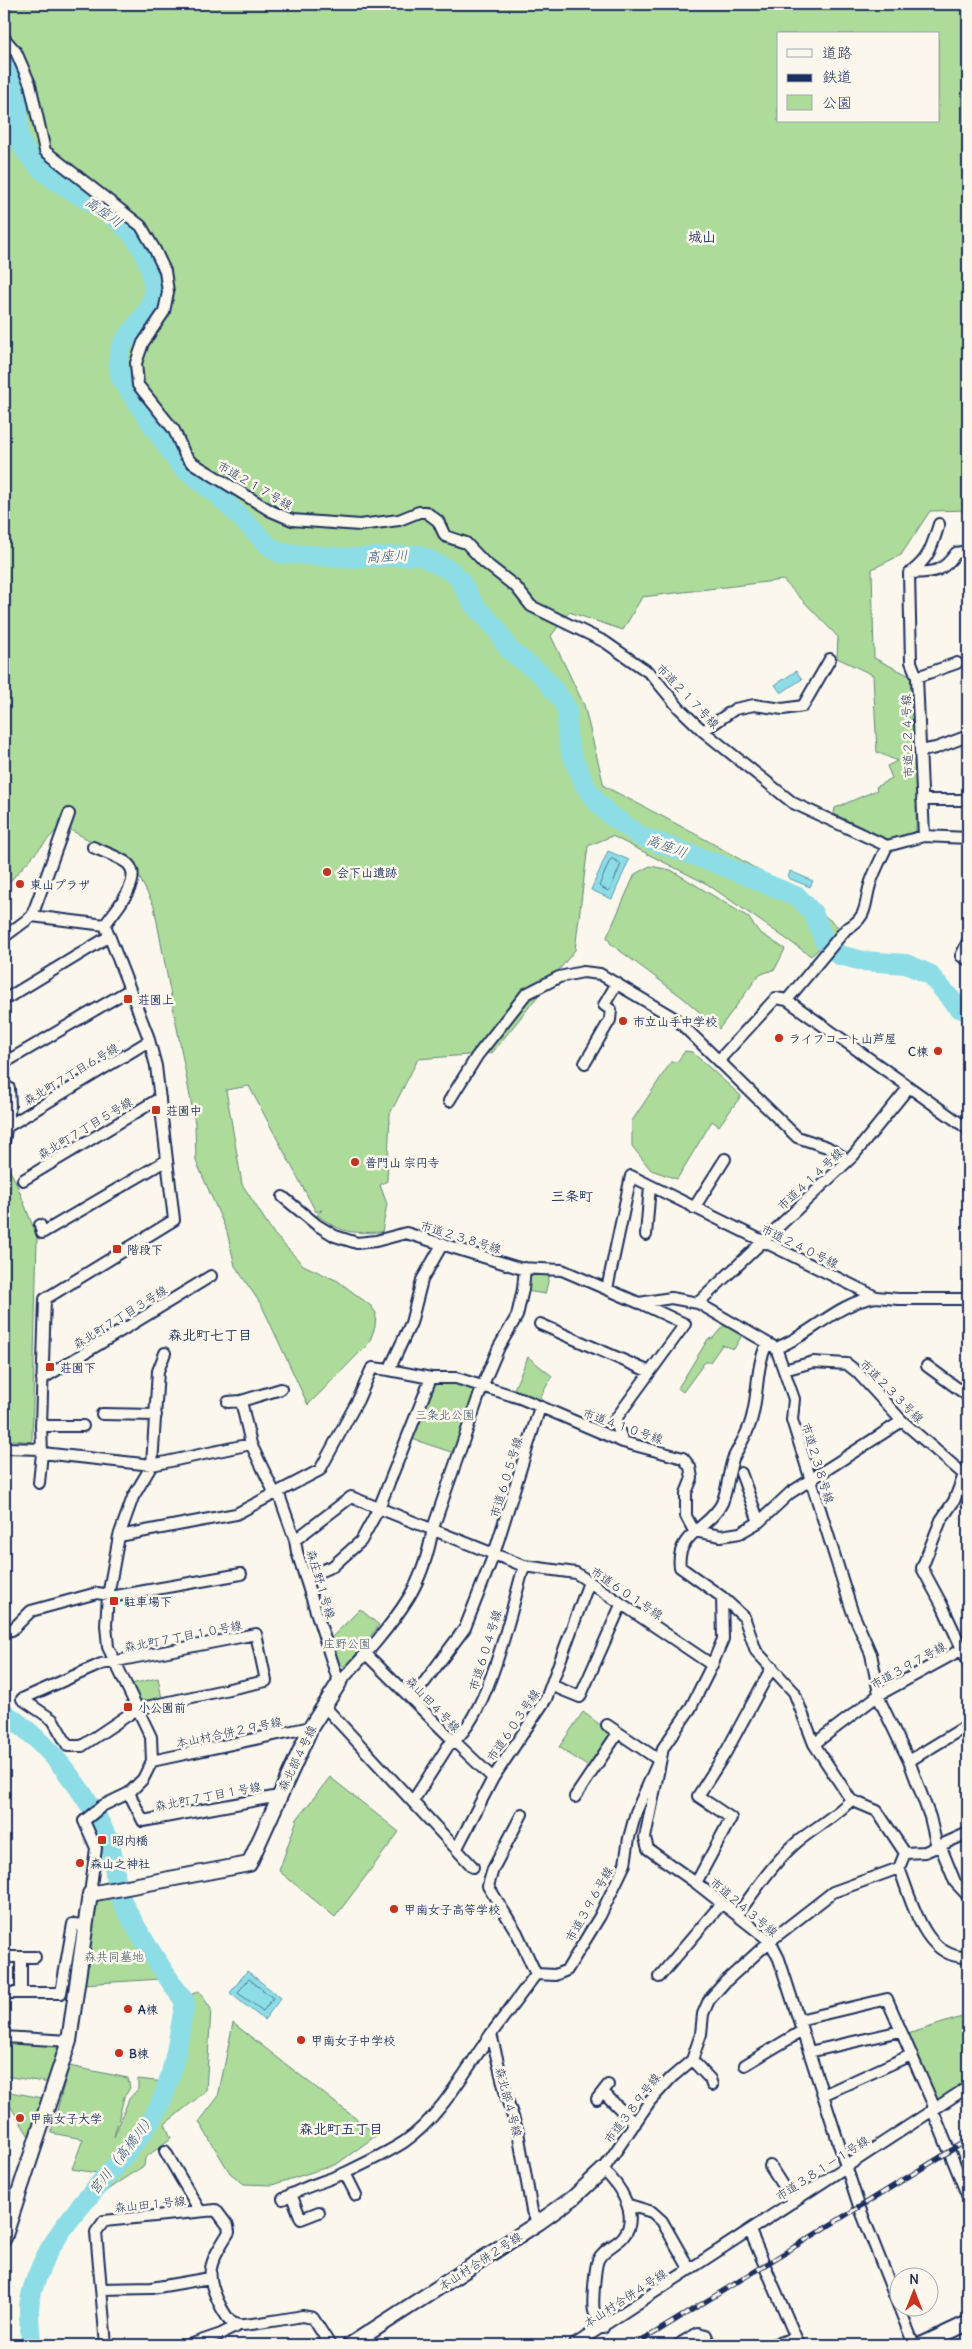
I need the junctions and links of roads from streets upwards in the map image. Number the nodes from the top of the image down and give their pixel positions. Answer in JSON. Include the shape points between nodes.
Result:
{"nodes":[{"id":1,"x":5,"y":38,"type":"edge"},
{"id":2,"x":939,"y":524,"type":"dead end"},
{"id":3,"x":968,"y":552,"type":"edge"},
{"id":4,"x":909,"y":570,"type":"junction"},
{"id":5,"x":830,"y":658,"type":"dead end"},
{"id":6,"x":957,"y":663,"type":"dead end"},
{"id":7,"x":917,"y":677,"type":"junction"},
{"id":8,"x":703,"y":731,"type":"junction"},
{"id":9,"x":968,"y":736,"type":"edge"},
{"id":10,"x":920,"y":751,"type":"junction"},
{"id":11,"x":922,"y":800,"type":"junction"},
{"id":12,"x":968,"y":800,"type":"edge"},
{"id":13,"x":69,"y":814,"type":"dead end"},
{"id":14,"x":924,"y":836,"type":"junction"},
{"id":15,"x":968,"y":838,"type":"edge"},
{"id":16,"x":887,"y":846,"type":"junction"},
{"id":17,"x":93,"y":847,"type":"dead end"},
{"id":18,"x":32,"y":916,"type":"junction"},
{"id":19,"x":105,"y":925,"type":"junction"},
{"id":20,"x":4,"y":937,"type":"edge"},
{"id":21,"x":108,"y":937,"type":"junction"},
{"id":22,"x":968,"y":941,"type":"edge"},
{"id":23,"x":968,"y":960,"type":"edge"},
{"id":24,"x":616,"y":983,"type":"junction"},
{"id":25,"x":129,"y":990,"type":"junction"},
{"id":26,"x":4,"y":1000,"type":"edge"},
{"id":27,"x":787,"y":1000,"type":"junction"},
{"id":28,"x":149,"y":1041,"type":"junction"},
{"id":29,"x":719,"y":1060,"type":"junction"},
{"id":30,"x":4,"y":1063,"type":"edge"},
{"id":31,"x":585,"y":1063,"type":"dead end"},
{"id":32,"x":909,"y":1087,"type":"junction"},
{"id":33,"x":9,"y":1088,"type":"dead end"},
{"id":34,"x":160,"y":1098,"type":"junction"},
{"id":35,"x":449,"y":1101,"type":"dead end"},
{"id":36,"x":6,"y":1128,"type":"junction"},
{"id":37,"x":968,"y":1129,"type":"edge"},
{"id":38,"x":4,"y":1141,"type":"edge"},
{"id":39,"x":725,"y":1159,"type":"dead end"},
{"id":40,"x":167,"y":1160,"type":"junction"},
{"id":41,"x":848,"y":1160,"type":"junction"},
{"id":42,"x":22,"y":1179,"type":"dead end"},
{"id":43,"x":650,"y":1186,"type":"junction"},
{"id":44,"x":283,"y":1197,"type":"dead end"},
{"id":45,"x":694,"y":1208,"type":"junction"},
{"id":46,"x":40,"y":1225,"type":"dead end"},
{"id":47,"x":646,"y":1235,"type":"dead end"},
{"id":48,"x":761,"y":1241,"type":"junction"},
{"id":49,"x":443,"y":1244,"type":"junction"},
{"id":50,"x":525,"y":1268,"type":"junction"},
{"id":51,"x":211,"y":1276,"type":"dead end"},
{"id":52,"x":607,"y":1289,"type":"junction"},
{"id":53,"x":876,"y":1297,"type":"junction"},
{"id":54,"x":968,"y":1299,"type":"edge"},
{"id":55,"x":640,"y":1303,"type":"junction"},
{"id":56,"x":698,"y":1303,"type":"junction"},
{"id":57,"x":540,"y":1324,"type":"dead end"},
{"id":58,"x":771,"y":1346,"type":"junction"},
{"id":59,"x":165,"y":1353,"type":"dead end"},
{"id":60,"x":927,"y":1366,"type":"dead end"},
{"id":61,"x":389,"y":1370,"type":"junction"},
{"id":62,"x":784,"y":1370,"type":"junction"},
{"id":63,"x":650,"y":1372,"type":"junction"},
{"id":64,"x":431,"y":1378,"type":"junction"},
{"id":65,"x":42,"y":1379,"type":"junction"},
{"id":66,"x":482,"y":1387,"type":"junction"},
{"id":67,"x":281,"y":1389,"type":"dead end"},
{"id":68,"x":968,"y":1396,"type":"edge"},
{"id":69,"x":241,"y":1401,"type":"junction"},
{"id":70,"x":228,"y":1402,"type":"dead end"},
{"id":71,"x":540,"y":1407,"type":"junction"},
{"id":72,"x":102,"y":1414,"type":"dead end"},
{"id":73,"x":156,"y":1416,"type":"junction"},
{"id":74,"x":902,"y":1420,"type":"junction"},
{"id":75,"x":41,"y":1426,"type":"junction"},
{"id":76,"x":82,"y":1426,"type":"dead end"},
{"id":77,"x":623,"y":1442,"type":"junction"},
{"id":78,"x":251,"y":1444,"type":"junction"},
{"id":79,"x":4,"y":1448,"type":"edge"},
{"id":80,"x":42,"y":1451,"type":"junction"},
{"id":81,"x":152,"y":1465,"type":"junction"},
{"id":82,"x":740,"y":1473,"type":"dead end"},
{"id":83,"x":966,"y":1476,"type":"edge"},
{"id":84,"x":811,"y":1479,"type":"junction"},
{"id":85,"x":38,"y":1483,"type":"dead end"},
{"id":86,"x":276,"y":1493,"type":"junction"},
{"id":87,"x":379,"y":1508,"type":"junction"},
{"id":88,"x":760,"y":1522,"type":"junction"},
{"id":89,"x":433,"y":1528,"type":"junction"},
{"id":90,"x":694,"y":1531,"type":"junction"},
{"id":91,"x":119,"y":1536,"type":"junction"},
{"id":92,"x":295,"y":1540,"type":"junction"},
{"id":93,"x":494,"y":1554,"type":"junction"},
{"id":94,"x":524,"y":1566,"type":"junction"},
{"id":95,"x":241,"y":1574,"type":"dead end"},
{"id":96,"x":306,"y":1578,"type":"junction"},
{"id":97,"x":589,"y":1582,"type":"junction"},
{"id":98,"x":108,"y":1596,"type":"junction"},
{"id":99,"x":722,"y":1597,"type":"junction"},
{"id":100,"x":621,"y":1604,"type":"junction"},
{"id":101,"x":4,"y":1632,"type":"edge"},
{"id":102,"x":966,"y":1647,"type":"edge"},
{"id":103,"x":366,"y":1654,"type":"junction"},
{"id":104,"x":114,"y":1662,"type":"junction"},
{"id":105,"x":968,"y":1662,"type":"edge"},
{"id":106,"x":712,"y":1665,"type":"junction"},
{"id":107,"x":772,"y":1667,"type":"junction"},
{"id":108,"x":339,"y":1683,"type":"junction"},
{"id":109,"x":552,"y":1686,"type":"junction"},
{"id":110,"x":880,"y":1694,"type":"junction"},
{"id":111,"x":412,"y":1699,"type":"junction"},
{"id":112,"x":324,"y":1706,"type":"junction"},
{"id":113,"x":137,"y":1708,"type":"junction"},
{"id":114,"x":607,"y":1725,"type":"dead end"},
{"id":115,"x":968,"y":1725,"type":"edge"},
{"id":116,"x":310,"y":1727,"type":"junction"},
{"id":117,"x":618,"y":1733,"type":"junction"},
{"id":118,"x":454,"y":1741,"type":"junction"},
{"id":119,"x":814,"y":1744,"type":"junction"},
{"id":120,"x":659,"y":1760,"type":"junction"},
{"id":121,"x":152,"y":1761,"type":"junction"},
{"id":122,"x":909,"y":1761,"type":"junction"},
{"id":123,"x":493,"y":1778,"type":"junction"},
{"id":124,"x":129,"y":1793,"type":"junction"},
{"id":125,"x":279,"y":1796,"type":"junction"},
{"id":126,"x":575,"y":1797,"type":"dead end"},
{"id":127,"x":851,"y":1800,"type":"junction"},
{"id":128,"x":413,"y":1801,"type":"junction"},
{"id":129,"x":522,"y":1814,"type":"dead end"},
{"id":130,"x":968,"y":1833,"type":"edge"},
{"id":131,"x":937,"y":1847,"type":"junction"},
{"id":132,"x":457,"y":1848,"type":"junction"},
{"id":133,"x":904,"y":1853,"type":"junction"},
{"id":134,"x":473,"y":1867,"type":"dead end"},
{"id":135,"x":899,"y":1868,"type":"junction"},
{"id":136,"x":696,"y":1883,"type":"junction"},
{"id":137,"x":95,"y":1893,"type":"junction"},
{"id":138,"x":968,"y":1896,"type":"edge"},
{"id":139,"x":722,"y":1903,"type":"junction"},
{"id":140,"x":737,"y":1916,"type":"junction"},
{"id":141,"x":86,"y":1925,"type":"junction"},
{"id":142,"x":770,"y":1941,"type":"junction"},
{"id":143,"x":9,"y":1957,"type":"dead end"},
{"id":144,"x":21,"y":1957,"type":"junction"},
{"id":145,"x":35,"y":1957,"type":"dead end"},
{"id":146,"x":968,"y":1957,"type":"edge"},
{"id":147,"x":536,"y":1974,"type":"junction"},
{"id":148,"x":660,"y":1976,"type":"dead end"},
{"id":149,"x":4,"y":1993,"type":"edge"},
{"id":150,"x":21,"y":1993,"type":"junction"},
{"id":151,"x":799,"y":2020,"type":"junction"},
{"id":152,"x":802,"y":2031,"type":"junction"},
{"id":153,"x":901,"y":2031,"type":"junction"},
{"id":154,"x":491,"y":2034,"type":"junction"},
{"id":155,"x":4,"y":2037,"type":"edge"},
{"id":156,"x":69,"y":2041,"type":"junction"},
{"id":157,"x":809,"y":2052,"type":"junction"},
{"id":158,"x":911,"y":2055,"type":"junction"},
{"id":159,"x":692,"y":2060,"type":"junction"},
{"id":160,"x":746,"y":2065,"type":"dead end"},
{"id":161,"x":712,"y":2085,"type":"dead end"},
{"id":162,"x":968,"y":2087,"type":"edge"},
{"id":163,"x":603,"y":2092,"type":"dead end"},
{"id":164,"x":823,"y":2095,"type":"junction"},
{"id":165,"x":933,"y":2111,"type":"junction"},
{"id":166,"x":635,"y":2124,"type":"junction"},
{"id":167,"x":165,"y":2151,"type":"dead end"},
{"id":168,"x":770,"y":2166,"type":"dead end"},
{"id":169,"x":847,"y":2167,"type":"junction"},
{"id":170,"x":603,"y":2170,"type":"junction"},
{"id":171,"x":345,"y":2173,"type":"junction"},
{"id":172,"x":356,"y":2195,"type":"dead end"},
{"id":173,"x":968,"y":2197,"type":"edge"},
{"id":174,"x":793,"y":2202,"type":"junction"},
{"id":175,"x":629,"y":2205,"type":"junction"},
{"id":176,"x":200,"y":2211,"type":"junction"},
{"id":177,"x":319,"y":2212,"type":"dead end"},
{"id":178,"x":538,"y":2223,"type":"junction"},
{"id":179,"x":750,"y":2231,"type":"junction"},
{"id":180,"x":4,"y":2238,"type":"edge"},
{"id":181,"x":690,"y":2270,"type":"junction"},
{"id":182,"x":210,"y":2278,"type":"junction"},
{"id":183,"x":101,"y":2289,"type":"junction"},
{"id":184,"x":968,"y":2323,"type":"edge"},
{"id":185,"x":239,"y":2325,"type":"junction"},
{"id":186,"x":603,"y":2328,"type":"junction"},
{"id":187,"x":797,"y":2341,"type":"edge"},
{"id":188,"x":106,"y":2345,"type":"edge"},
{"id":189,"x":189,"y":2345,"type":"edge"},
{"id":190,"x":330,"y":2345,"type":"edge"},
{"id":191,"x":350,"y":2345,"type":"edge"},
{"id":192,"x":574,"y":2345,"type":"edge"},
{"id":193,"x":677,"y":2345,"type":"edge"},
{"id":194,"x":710,"y":2345,"type":"edge"},
{"id":195,"x":771,"y":2345,"type":"edge"},
{"id":196,"x":914,"y":2345,"type":"edge"},
{"id":197,"x":921,"y":2345,"type":"edge"}],
"edges":[{"from":1,"to":8,"type":"street","name":"市道２１７号線","via":[[16,52],[30,84],[46,151],[141,226],[165,271],[168,292],[164,312],[143,344],[136,363],[138,385],[174,430],[191,462],[271,511],[292,520],[360,525],[399,520],[426,512],[438,522],[445,536],[466,543],[516,587],[531,606],[605,642],[651,674]]},
{"from":2,"to":4,"type":"street","via":[[930,552],[922,563]]},
{"from":3,"to":4,"type":"street","via":[[956,553],[947,566],[938,571]]},
{"from":4,"to":7,"type":"street","via":[[911,662]]},
{"from":5,"to":8,"type":"street","via":[[803,706],[735,709]]},
{"from":6,"to":7,"type":"street","name":"市道２２４号線"},
{"from":7,"to":10,"type":"street","name":"市道２２４号線"},
{"from":8,"to":16,"type":"street","name":"市道２１７号線","via":[[793,803]]},
{"from":9,"to":10,"type":"street"},
{"from":10,"to":11,"type":"street","name":"市道２２４号線"},
{"from":11,"to":12,"type":"street"},
{"from":11,"to":14,"type":"street","name":"市道２２４号線"},
{"from":13,"to":18,"type":"street"},
{"from":14,"to":15,"type":"street"},
{"from":14,"to":16,"type":"street"},
{"from":16,"to":27,"type":"street","via":[[871,880],[867,905],[858,923],[846,929]]},
{"from":17,"to":19,"type":"street","via":[[128,864],[133,872],[133,882]]},
{"from":18,"to":19,"type":"street"},
{"from":18,"to":20,"type":"street"},
{"from":19,"to":21,"type":"street"},
{"from":21,"to":25,"type":"street"},
{"from":21,"to":26,"type":"street"},
{"from":22,"to":23,"type":"street","via":[[961,956]]},
{"from":24,"to":29,"type":"street","via":[[676,1019]]},
{"from":24,"to":31,"type":"street","via":[[604,1005],[611,1010],[610,1020]]},
{"from":24,"to":35,"type":"street","via":[[600,974],[583,972],[559,977],[526,994],[476,1056]]},
{"from":25,"to":28,"type":"street"},
{"from":25,"to":30,"type":"street"},
{"from":27,"to":29,"type":"street","via":[[776,998]]},
{"from":27,"to":32,"type":"street"},
{"from":28,"to":34,"type":"street"},
{"from":28,"to":36,"type":"street","name":"森北町７丁目６号線"},
{"from":29,"to":41,"type":"street","via":[[797,1137]]},
{"from":32,"to":37,"type":"street"},
{"from":32,"to":41,"type":"street","name":"市道４１４号線"},
{"from":33,"to":36,"type":"street"},
{"from":34,"to":40,"type":"street"},
{"from":34,"to":42,"type":"street","name":"森北町７丁目５号線"},
{"from":36,"to":38,"type":"street"},
{"from":39,"to":45,"type":"street"},
{"from":40,"to":46,"type":"street","via":[[42,1233]]},
{"from":40,"to":65,"type":"street","via":[[174,1220],[45,1299]]},
{"from":41,"to":48,"type":"street","name":"市道４１４号線"},
{"from":43,"to":45,"type":"street","name":"市道２４０号線"},
{"from":43,"to":47,"type":"street"},
{"from":43,"to":52,"type":"street","name":"市道２４０号線","via":[[631,1176]]},
{"from":44,"to":49,"type":"street","name":"市道２３８号線","via":[[335,1236],[357,1243],[406,1233]]},
{"from":45,"to":48,"type":"street","name":"市道２４０号線"},
{"from":48,"to":53,"type":"street","name":"市道２４０号線"},
{"from":48,"to":56,"type":"street","name":"市道４１４号線"},
{"from":49,"to":50,"type":"street","name":"市道２３８号線"},
{"from":49,"to":61,"type":"street","via":[[422,1280],[410,1323]]},
{"from":50,"to":52,"type":"street","name":"市道２３８号線","via":[[562,1270]]},
{"from":50,"to":66,"type":"street","via":[[516,1316]]},
{"from":51,"to":65,"type":"street","name":"森北町７丁目３号線"},
{"from":52,"to":55,"type":"street","name":"市道２３８号線"},
{"from":53,"to":54,"type":"street","name":"市道２４０号線"},
{"from":53,"to":58,"type":"street","via":[[861,1299],[839,1309],[792,1342]]},
{"from":55,"to":56,"type":"street","via":[[671,1298]]},
{"from":55,"to":63,"type":"street","via":[[685,1324]]},
{"from":56,"to":58,"type":"street"},
{"from":57,"to":63,"type":"street"},
{"from":58,"to":62,"type":"street","name":"市道２３８号線"},
{"from":58,"to":90,"type":"street","via":[[760,1357],[752,1420],[734,1458],[722,1504]]},
{"from":59,"to":73,"type":"street","via":[[158,1371]]},
{"from":60,"to":68,"type":"street"},
{"from":61,"to":64,"type":"street","name":"市道４１０号線"},
{"from":61,"to":86,"type":"street","via":[[371,1370],[320,1470]]},
{"from":62,"to":74,"type":"street","name":"市道２３３号線","via":[[813,1362],[847,1364]]},
{"from":62,"to":84,"type":"street","name":"市道２３８号線","via":[[794,1399],[792,1420]]},
{"from":63,"to":77,"type":"street","via":[[616,1420]]},
{"from":64,"to":66,"type":"street","name":"市道４１０号線","via":[[456,1378]]},
{"from":64,"to":87,"type":"street"},
{"from":65,"to":75,"type":"street"},
{"from":66,"to":71,"type":"street","name":"市道４１０号線"},
{"from":66,"to":89,"type":"street"},
{"from":67,"to":69,"type":"street"},
{"from":69,"to":70,"type":"street"},
{"from":69,"to":78,"type":"street","name":"森庄野１号線"},
{"from":71,"to":77,"type":"street","name":"市道４１０号線"},
{"from":71,"to":93,"type":"street","name":"市道６０５号線"},
{"from":72,"to":73,"type":"street"},
{"from":73,"to":81,"type":"street"},
{"from":74,"to":83,"type":"street","name":"市道２３３号線"},
{"from":74,"to":84,"type":"street"},
{"from":75,"to":76,"type":"street"},
{"from":75,"to":80,"type":"street"},
{"from":77,"to":90,"type":"street","name":"市道４１０号線","via":[[682,1458],[690,1467],[692,1478],[686,1493],[686,1516]]},
{"from":78,"to":81,"type":"street"},
{"from":78,"to":86,"type":"street","name":"森庄野１号線"},
{"from":79,"to":80,"type":"street"},
{"from":80,"to":81,"type":"street"},
{"from":80,"to":85,"type":"street"},
{"from":81,"to":91,"type":"street","via":[[133,1497]]},
{"from":82,"to":88,"type":"street"},
{"from":83,"to":102,"type":"street","via":[[941,1520],[922,1568]]},
{"from":84,"to":88,"type":"street","via":[[790,1493]]},
{"from":84,"to":110,"type":"street","name":"市道２３８号線","via":[[852,1611],[871,1654]]},
{"from":86,"to":91,"type":"street","via":[[236,1514]]},
{"from":86,"to":92,"type":"street","name":"森庄野１号線"},
{"from":87,"to":89,"type":"street","name":"市道６０１号線"},
{"from":87,"to":92,"type":"street","name":"市道６０１号線","via":[[351,1496]]},
{"from":87,"to":96,"type":"street","via":[[361,1541],[351,1552],[333,1566]]},
{"from":88,"to":90,"type":"street","via":[[740,1533],[721,1536]]},
{"from":89,"to":93,"type":"street","name":"市道６０１号線"},
{"from":89,"to":103,"type":"street","via":[[428,1551],[410,1596]]},
{"from":90,"to":99,"type":"street","via":[[678,1556],[680,1567]]},
{"from":91,"to":98,"type":"street"},
{"from":92,"to":96,"type":"street","name":"森庄野１号線"},
{"from":93,"to":94,"type":"street","name":"市道６０１号線"},
{"from":93,"to":111,"type":"street","name":"市道６０５号線","via":[[465,1628]]},
{"from":94,"to":97,"type":"street","name":"市道６０１号線","via":[[576,1573]]},
{"from":94,"to":118,"type":"street","name":"市道６０４号線","via":[[484,1697],[463,1733]]},
{"from":95,"to":98,"type":"street"},
{"from":96,"to":108,"type":"street","name":"森庄野１号線"},
{"from":97,"to":100,"type":"street","name":"市道６０１号線"},
{"from":97,"to":109,"type":"street","name":"市道６０３号線"},
{"from":98,"to":101,"type":"street","via":[[97,1594],[31,1611],[12,1630]]},
{"from":98,"to":104,"type":"street","via":[[108,1647]]},
{"from":99,"to":106,"type":"street","name":"市道２４３号線","via":[[722,1638]]},
{"from":99,"to":107,"type":"street","via":[[744,1617],[756,1650]]},
{"from":100,"to":106,"type":"street","name":"市道６０１号線"},
{"from":100,"to":109,"type":"street","via":[[580,1697]]},
{"from":102,"to":105,"type":"street"},
{"from":102,"to":110,"type":"street","name":"市道３９７号線"},
{"from":103,"to":108,"type":"street"},
{"from":103,"to":111,"type":"street","name":"森山田４号線"},
{"from":104,"to":113,"type":"street"},
{"from":104,"to":113,"type":"street","via":[[102,1664],[22,1699],[53,1720],[68,1746],[82,1746]]},
{"from":104,"to":113,"type":"street","name":"森北町７丁目１０号線","via":[[256,1634],[266,1681]]},
{"from":106,"to":120,"type":"street","name":"市道２４３号線"},
{"from":107,"to":119,"type":"street","via":[[794,1692]]},
{"from":107,"to":136,"type":"street","via":[[698,1796],[731,1818]]},
{"from":108,"to":112,"type":"street","name":"森北部４号線"},
{"from":109,"to":123,"type":"street","name":"市道６０３号線"},
{"from":110,"to":119,"type":"street","name":"市道３９７号線"},
{"from":110,"to":122,"type":"street","name":"市道２３８号線","via":[[881,1703]]},
{"from":111,"to":118,"type":"street","name":"森山田４号線"},
{"from":112,"to":116,"type":"street","name":"森北部４号線"},
{"from":112,"to":128,"type":"street"},
{"from":113,"to":121,"type":"street","via":[[151,1737]]},
{"from":114,"to":117,"type":"street"},
{"from":115,"to":122,"type":"street"},
{"from":116,"to":121,"type":"street","name":"本山村合併２９号線"},
{"from":116,"to":125,"type":"street","name":"森北部４号線"},
{"from":117,"to":120,"type":"street"},
{"from":117,"to":126,"type":"street"},
{"from":118,"to":123,"type":"street"},
{"from":118,"to":128,"type":"street","name":"森山田４号線"},
{"from":119,"to":127,"type":"street"},
{"from":120,"to":136,"type":"street","name":"市道２４３号線","via":[[645,1838],[648,1849]]},
{"from":120,"to":147,"type":"street","name":"市道３９６号線","via":[[636,1812],[625,1864],[600,1916],[567,1970],[555,1975]]},
{"from":121,"to":124,"type":"street","via":[[143,1779]]},
{"from":122,"to":131,"type":"street","name":"市道２３８号線","via":[[930,1817]]},
{"from":123,"to":132,"type":"street","name":"市道６０３号線"},
{"from":124,"to":125,"type":"street","name":"森北町７丁目１号線","via":[[143,1821]]},
{"from":124,"to":137,"type":"street","via":[[102,1806],[84,1821],[96,1848]]},
{"from":125,"to":137,"type":"street","name":"森北部４号線","via":[[249,1864]]},
{"from":127,"to":133,"type":"street","via":[[877,1810]]},
{"from":127,"to":140,"type":"street","via":[[795,1843],[770,1870]]},
{"from":128,"to":132,"type":"street"},
{"from":129,"to":147,"type":"street","via":[[493,1869],[488,1886]]},
{"from":130,"to":131,"type":"street"},
{"from":131,"to":133,"type":"street","via":[[926,1852]]},
{"from":131,"to":138,"type":"street","name":"市道２３８号線","via":[[942,1850],[955,1882]]},
{"from":132,"to":134,"type":"street"},
{"from":133,"to":135,"type":"street"},
{"from":135,"to":142,"type":"street","via":[[833,1892]]},
{"from":135,"to":146,"type":"street","via":[[919,1922],[940,1950],[956,1957]]},
{"from":136,"to":139,"type":"street","name":"市道２４３号線"},
{"from":137,"to":141,"type":"street"},
{"from":139,"to":140,"type":"street","name":"市道２４３号線"},
{"from":139,"to":148,"type":"street"},
{"from":140,"to":142,"type":"street","name":"市道２４３号線"},
{"from":141,"to":150,"type":"street","via":[[73,1924],[61,1993]]},
{"from":141,"to":156,"type":"street"},
{"from":142,"to":151,"type":"street","name":"市道２４３号線"},
{"from":142,"to":159,"type":"street","via":[[709,2000]]},
{"from":143,"to":144,"type":"street"},
{"from":144,"to":145,"type":"street"},
{"from":144,"to":150,"type":"street"},
{"from":147,"to":154,"type":"street"},
{"from":149,"to":150,"type":"street"},
{"from":151,"to":152,"type":"street","name":"市道２４３号線"},
{"from":151,"to":153,"type":"street","via":[[887,1999]]},
{"from":152,"to":157,"type":"street","name":"市道２４３号線"},
{"from":152,"to":160,"type":"street"},
{"from":153,"to":157,"type":"street"},
{"from":153,"to":158,"type":"street"},
{"from":154,"to":171,"type":"street","via":[[425,2123],[405,2141]]},
{"from":154,"to":178,"type":"street","name":"森北部４号線","via":[[518,2132],[532,2211]]},
{"from":155,"to":156,"type":"street"},
{"from":156,"to":180,"type":"street"},
{"from":157,"to":164,"type":"street","name":"市道２４３号線"},
{"from":158,"to":164,"type":"street"},
{"from":158,"to":165,"type":"street","via":[[933,2104]]},
{"from":159,"to":161,"type":"street"},
{"from":159,"to":166,"type":"street","name":"市道３８９号線","via":[[650,2101]]},
{"from":162,"to":165,"type":"street","name":"市道３８１－１号線"},
{"from":163,"to":166,"type":"street"},
{"from":164,"to":169,"type":"street","name":"市道２４３号線"},
{"from":165,"to":169,"type":"street","name":"市道３８１－１号線"},
{"from":165,"to":173,"type":"street"},
{"from":166,"to":170,"type":"street","name":"市道３８９号線"},
{"from":167,"to":176,"type":"street"},
{"from":168,"to":174,"type":"street"},
{"from":169,"to":174,"type":"street","name":"市道３８１－１号線"},
{"from":169,"to":196,"type":"street","name":"市道２４３号線"},
{"from":170,"to":175,"type":"street"},
{"from":170,"to":178,"type":"street","name":"本山村合併２号線","via":[[573,2198]]},
{"from":171,"to":172,"type":"street"},
{"from":171,"to":177,"type":"street","via":[[287,2196],[301,2219]]},
{"from":174,"to":179,"type":"street","name":"市道３８１－１号線"},
{"from":175,"to":181,"type":"street","via":[[652,2212],[662,2221]]},
{"from":175,"to":186,"type":"street","via":[[630,2226],[598,2261],[593,2310]]},
{"from":176,"to":182,"type":"street","name":"森山田１号線","via":[[216,2210],[230,2232],[216,2253]]},
{"from":176,"to":183,"type":"street","name":"森山田１号線","via":[[104,2221],[96,2232]]},
{"from":178,"to":191,"type":"street","name":"本山村合併２号線"},
{"from":179,"to":181,"type":"street","name":"市道３８１－１号線"},
{"from":179,"to":187,"type":"street"},
{"from":181,"to":186,"type":"street","name":"本山村合併４号線"},
{"from":182,"to":183,"type":"street","via":[[152,2288]]},
{"from":182,"to":185,"type":"street","via":[[228,2320]]},
{"from":183,"to":188,"type":"street","name":"森山田１号線"},
{"from":184,"to":197,"type":"street"},
{"from":185,"to":189,"type":"street"},
{"from":185,"to":190,"type":"street","via":[[302,2316],[313,2318]]},
{"from":186,"to":192,"type":"street","name":"本山村合併４号線"},
{"from":187,"to":195,"type":"street"},
{"from":193,"to":194,"type":"street","via":[[698,2333],[706,2335]]}]}
